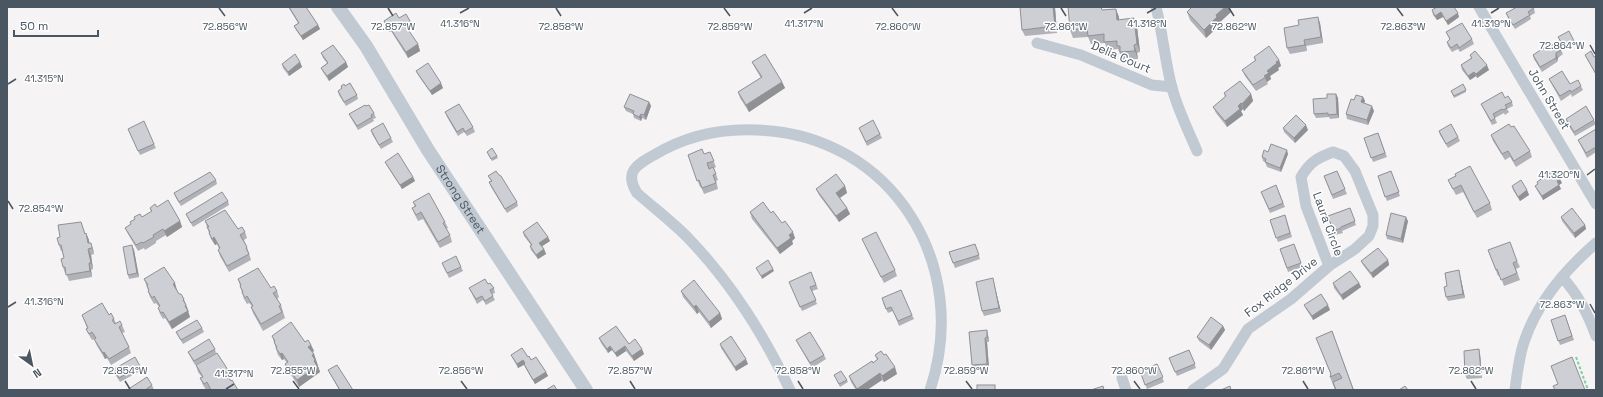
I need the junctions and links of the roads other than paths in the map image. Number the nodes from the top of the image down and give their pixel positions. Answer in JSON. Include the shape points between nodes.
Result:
{"nodes":[{"id":1,"x":338,"y":7,"type":"edge"},
{"id":2,"x":1156,"y":7,"type":"edge"},
{"id":3,"x":1479,"y":7,"type":"edge"},
{"id":4,"x":1037,"y":43,"type":"dead end"},
{"id":5,"x":1172,"y":87,"type":"junction"},
{"id":6,"x":1197,"y":151,"type":"dead end"},
{"id":7,"x":1596,"y":204,"type":"edge"},
{"id":8,"x":1373,"y":226,"type":"joint"},
{"id":9,"x":1596,"y":243,"type":"edge"},
{"id":10,"x":1329,"y":266,"type":"junction"},
{"id":11,"x":1562,"y":277,"type":"junction"},
{"id":12,"x":1596,"y":336,"type":"edge"},
{"id":13,"x":1122,"y":378,"type":"dead end"},
{"id":14,"x":586,"y":390,"type":"edge"},
{"id":15,"x":790,"y":390,"type":"edge"},
{"id":16,"x":930,"y":390,"type":"edge"},
{"id":17,"x":1126,"y":390,"type":"edge"},
{"id":18,"x":1193,"y":390,"type":"edge"},
{"id":19,"x":1515,"y":390,"type":"edge"}],
"edges":[{"from":1,"to":14,"type":"street","name":"Strong Street","via":[[366,46],[428,150]]},
{"from":2,"to":5,"type":"street"},
{"from":3,"to":7,"type":"street","name":"John Street"},
{"from":4,"to":5,"type":"street","name":"Delia Court","via":[[1081,55],[1152,85]]},
{"from":5,"to":6,"type":"street"},
{"from":8,"to":10,"type":"street","name":"Fox Ridge Drive","via":[[1369,236],[1355,249]]},
{"from":8,"to":10,"type":"street","name":"Laura Circle","via":[[1373,215],[1355,171],[1344,156],[1333,152],[1309,164],[1300,177],[1302,191]]},
{"from":9,"to":11,"type":"street"},
{"from":10,"to":18,"type":"street","name":"Fox Ridge Drive","via":[[1291,299],[1248,330],[1223,369]]},
{"from":11,"to":12,"type":"street","via":[[1584,307]]},
{"from":11,"to":19,"type":"street","via":[[1532,322],[1524,341]]},
{"from":13,"to":17,"type":"street"},
{"from":15,"to":16,"type":"street","via":[[765,340],[728,284],[689,239],[637,193],[631,184],[631,176],[636,167],[664,149],[702,134],[724,130],[770,130],[827,144],[846,154],[881,180],[907,210],[919,229],[929,250],[938,282],[941,336]]}]}
